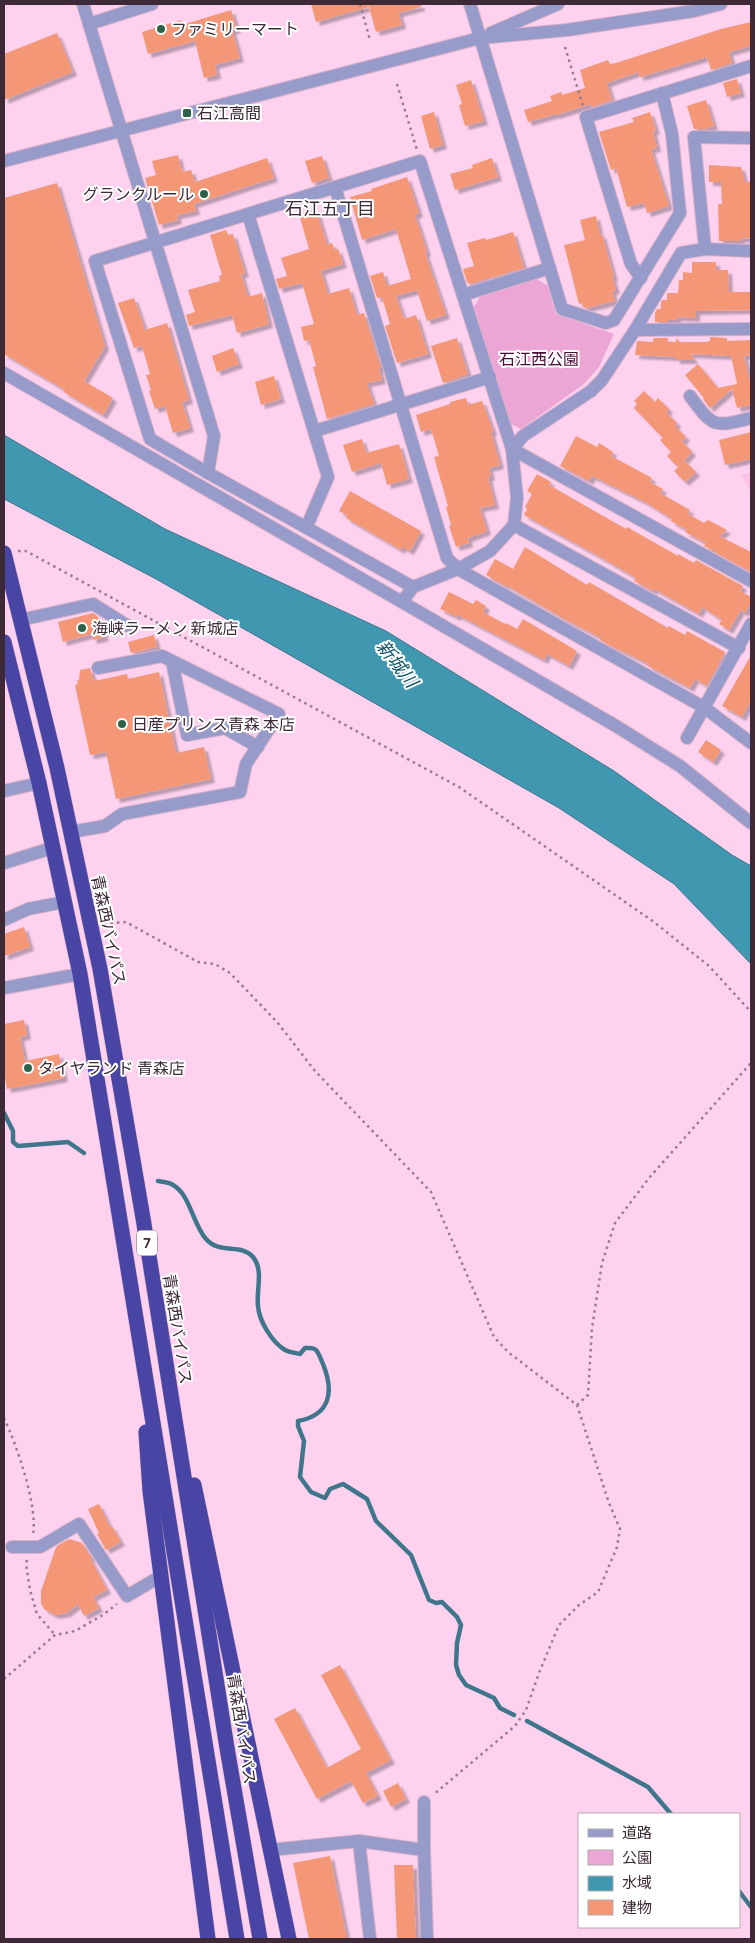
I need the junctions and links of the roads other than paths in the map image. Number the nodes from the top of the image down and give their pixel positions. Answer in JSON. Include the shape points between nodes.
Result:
{"nodes":[{"id":1,"x":83,"y":4,"type":"edge"},
{"id":2,"x":152,"y":4,"type":"edge"},
{"id":3,"x":470,"y":4,"type":"edge"},
{"id":4,"x":558,"y":4,"type":"edge"},
{"id":5,"x":720,"y":4,"type":"edge"},
{"id":6,"x":89,"y":24,"type":"junction"},
{"id":7,"x":480,"y":38,"type":"junction"},
{"id":8,"x":751,"y":66,"type":"edge"},
{"id":9,"x":662,"y":93,"type":"junction"},
{"id":10,"x":120,"y":130,"type":"junction"},
{"id":11,"x":751,"y":138,"type":"edge"},
{"id":12,"x":4,"y":161,"type":"edge"},
{"id":13,"x":335,"y":187,"type":"junction"},
{"id":14,"x":248,"y":214,"type":"junction"},
{"id":15,"x":155,"y":242,"type":"junction"},
{"id":16,"x":705,"y":249,"type":"junction"},
{"id":17,"x":751,"y":251,"type":"edge"},
{"id":18,"x":550,"y":268,"type":"junction"},
{"id":19,"x":641,"y":278,"type":"junction"},
{"id":20,"x":463,"y":295,"type":"junction"},
{"id":21,"x":751,"y":329,"type":"edge"},
{"id":22,"x":635,"y":330,"type":"junction"},
{"id":23,"x":4,"y":373,"type":"edge"},
{"id":24,"x":490,"y":377,"type":"junction"},
{"id":25,"x":690,"y":396,"type":"dead end"},
{"id":26,"x":401,"y":404,"type":"junction"},
{"id":27,"x":751,"y":418,"type":"edge"},
{"id":28,"x":315,"y":431,"type":"junction"},
{"id":29,"x":512,"y":449,"type":"junction"},
{"id":30,"x":208,"y":473,"type":"junction"},
{"id":31,"x":514,"y":525,"type":"junction"},
{"id":32,"x":307,"y":526,"type":"junction"},
{"id":33,"x":7,"y":553,"type":"edge"},
{"id":34,"x":458,"y":569,"type":"junction"},
{"id":35,"x":751,"y":581,"type":"edge"},
{"id":36,"x":413,"y":587,"type":"junction"},
{"id":37,"x":402,"y":602,"type":"junction"},
{"id":38,"x":20,"y":620,"type":"junction"},
{"id":39,"x":751,"y":624,"type":"edge"},
{"id":40,"x":128,"y":626,"type":"dead end"},
{"id":41,"x":4,"y":642,"type":"edge"},
{"id":42,"x":738,"y":648,"type":"junction"},
{"id":43,"x":172,"y":661,"type":"junction"},
{"id":44,"x":98,"y":668,"type":"dead end"},
{"id":45,"x":8,"y":673,"type":"edge"},
{"id":46,"x":705,"y":708,"type":"junction"},
{"id":47,"x":687,"y":738,"type":"dead end"},
{"id":48,"x":751,"y":743,"type":"edge"},
{"id":49,"x":258,"y":747,"type":"junction"},
{"id":50,"x":38,"y":783,"type":"junction"},
{"id":51,"x":4,"y":791,"type":"edge"},
{"id":52,"x":751,"y":823,"type":"edge"},
{"id":53,"x":71,"y":832,"type":"junction"},
{"id":54,"x":52,"y":848,"type":"junction"},
{"id":55,"x":4,"y":863,"type":"edge"},
{"id":56,"x":64,"y":902,"type":"junction"},
{"id":57,"x":4,"y":920,"type":"edge"},
{"id":58,"x":80,"y":974,"type":"junction"},
{"id":59,"x":4,"y":988,"type":"edge"},
{"id":60,"x":138,"y":1327,"type":"junction"},
{"id":61,"x":168,"y":1379,"type":"junction"},
{"id":62,"x":12,"y":1547,"type":"dead end"},
{"id":63,"x":161,"y":1576,"type":"junction"},
{"id":64,"x":424,"y":1802,"type":"road end"},
{"id":65,"x":359,"y":1841,"type":"junction"},
{"id":66,"x":270,"y":1850,"type":"junction"},
{"id":67,"x":424,"y":1850,"type":"junction"},
{"id":68,"x":208,"y":1939,"type":"edge"},
{"id":69,"x":237,"y":1939,"type":"edge"},
{"id":70,"x":260,"y":1939,"type":"edge"},
{"id":71,"x":289,"y":1939,"type":"edge"},
{"id":72,"x":370,"y":1939,"type":"edge"},
{"id":73,"x":427,"y":1939,"type":"edge"}],
"edges":[{"from":1,"to":6,"type":"street"},
{"from":2,"to":6,"type":"street"},
{"from":3,"to":7,"type":"street"},
{"from":4,"to":7,"type":"street"},
{"from":5,"to":7,"type":"street","via":[[694,11],[567,30]]},
{"from":6,"to":10,"type":"street"},
{"from":7,"to":10,"type":"street"},
{"from":7,"to":18,"type":"street"},
{"from":8,"to":9,"type":"street"},
{"from":9,"to":19,"type":"street","via":[[672,134],[680,213]]},
{"from":9,"to":19,"type":"street","via":[[586,117],[631,264]]},
{"from":10,"to":12,"type":"street"},
{"from":10,"to":15,"type":"street"},
{"from":11,"to":16,"type":"street","via":[[694,137]]},
{"from":13,"to":14,"type":"street"},
{"from":13,"to":20,"type":"street","via":[[420,161]]},
{"from":13,"to":26,"type":"street"},
{"from":14,"to":15,"type":"street"},
{"from":14,"to":28,"type":"street"},
{"from":15,"to":30,"type":"street","via":[[214,436]]},
{"from":15,"to":30,"type":"street","via":[[95,261],[150,438]]},
{"from":16,"to":17,"type":"street"},
{"from":16,"to":22,"type":"street","via":[[681,253]]},
{"from":18,"to":19,"type":"street","via":[[562,309],[606,323],[614,320]]},
{"from":18,"to":20,"type":"street"},
{"from":20,"to":24,"type":"street"},
{"from":21,"to":22,"type":"street"},
{"from":22,"to":29,"type":"street","via":[[591,391],[524,436]]},
{"from":23,"to":37,"type":"street"},
{"from":24,"to":26,"type":"street"},
{"from":24,"to":29,"type":"street"},
{"from":25,"to":27,"type":"street","via":[[708,420],[718,425]]},
{"from":26,"to":28,"type":"street"},
{"from":26,"to":34,"type":"street","via":[[446,558]]},
{"from":28,"to":32,"type":"street","via":[[328,477]]},
{"from":29,"to":31,"type":"street","via":[[517,498]]},
{"from":29,"to":35,"type":"street"},
{"from":30,"to":32,"type":"street"},
{"from":31,"to":34,"type":"street","via":[[490,551]]},
{"from":31,"to":42,"type":"street"},
{"from":32,"to":36,"type":"street"},
{"from":33,"to":38,"type":"highway","name":"青森西バイパス","number":"7"},
{"from":34,"to":36,"type":"street"},
{"from":34,"to":46,"type":"street"},
{"from":36,"to":37,"type":"street"},
{"from":37,"to":52,"type":"street","via":[[680,766]]},
{"from":38,"to":40,"type":"street","via":[[92,604]]},
{"from":38,"to":53,"type":"highway","name":"青森西バイパス","number":"7"},
{"from":39,"to":42,"type":"street"},
{"from":41,"to":45,"type":"highway","number":"7"},
{"from":42,"to":46,"type":"street"},
{"from":43,"to":44,"type":"street","via":[[162,656]]},
{"from":43,"to":49,"type":"street","via":[[187,736],[225,728]]},
{"from":43,"to":49,"type":"street","via":[[279,714]]},
{"from":45,"to":50,"type":"highway","number":"7"},
{"from":46,"to":47,"type":"street"},
{"from":46,"to":48,"type":"street"},
{"from":49,"to":53,"type":"street","via":[[246,764],[240,792],[122,814],[105,826]]},
{"from":50,"to":51,"type":"street"},
{"from":50,"to":54,"type":"highway","number":"7"},
{"from":53,"to":61,"type":"highway","name":"青森西バイパス","number":"7","via":[[100,969]]},
{"from":54,"to":55,"type":"street"},
{"from":54,"to":56,"type":"highway","number":"7"},
{"from":56,"to":57,"type":"street","via":[[28,909]]},
{"from":56,"to":58,"type":"highway","number":"7"},
{"from":58,"to":59,"type":"street"},
{"from":58,"to":60,"type":"highway","number":"7"},
{"from":60,"to":63,"type":"highway","via":[[150,1491]]},
{"from":60,"to":69,"type":"highway","number":"7"},
{"from":61,"to":66,"type":"highway","via":[[202,1518]]},
{"from":61,"to":70,"type":"highway","name":"青森西バイパス","number":"7"},
{"from":62,"to":63,"type":"street","via":[[40,1547],[79,1524],[127,1596]]},
{"from":63,"to":68,"type":"highway"},
{"from":64,"to":67,"type":"street"},
{"from":65,"to":66,"type":"street"},
{"from":65,"to":67,"type":"street"},
{"from":65,"to":72,"type":"street"},
{"from":66,"to":71,"type":"highway"},
{"from":67,"to":73,"type":"street"}]}
